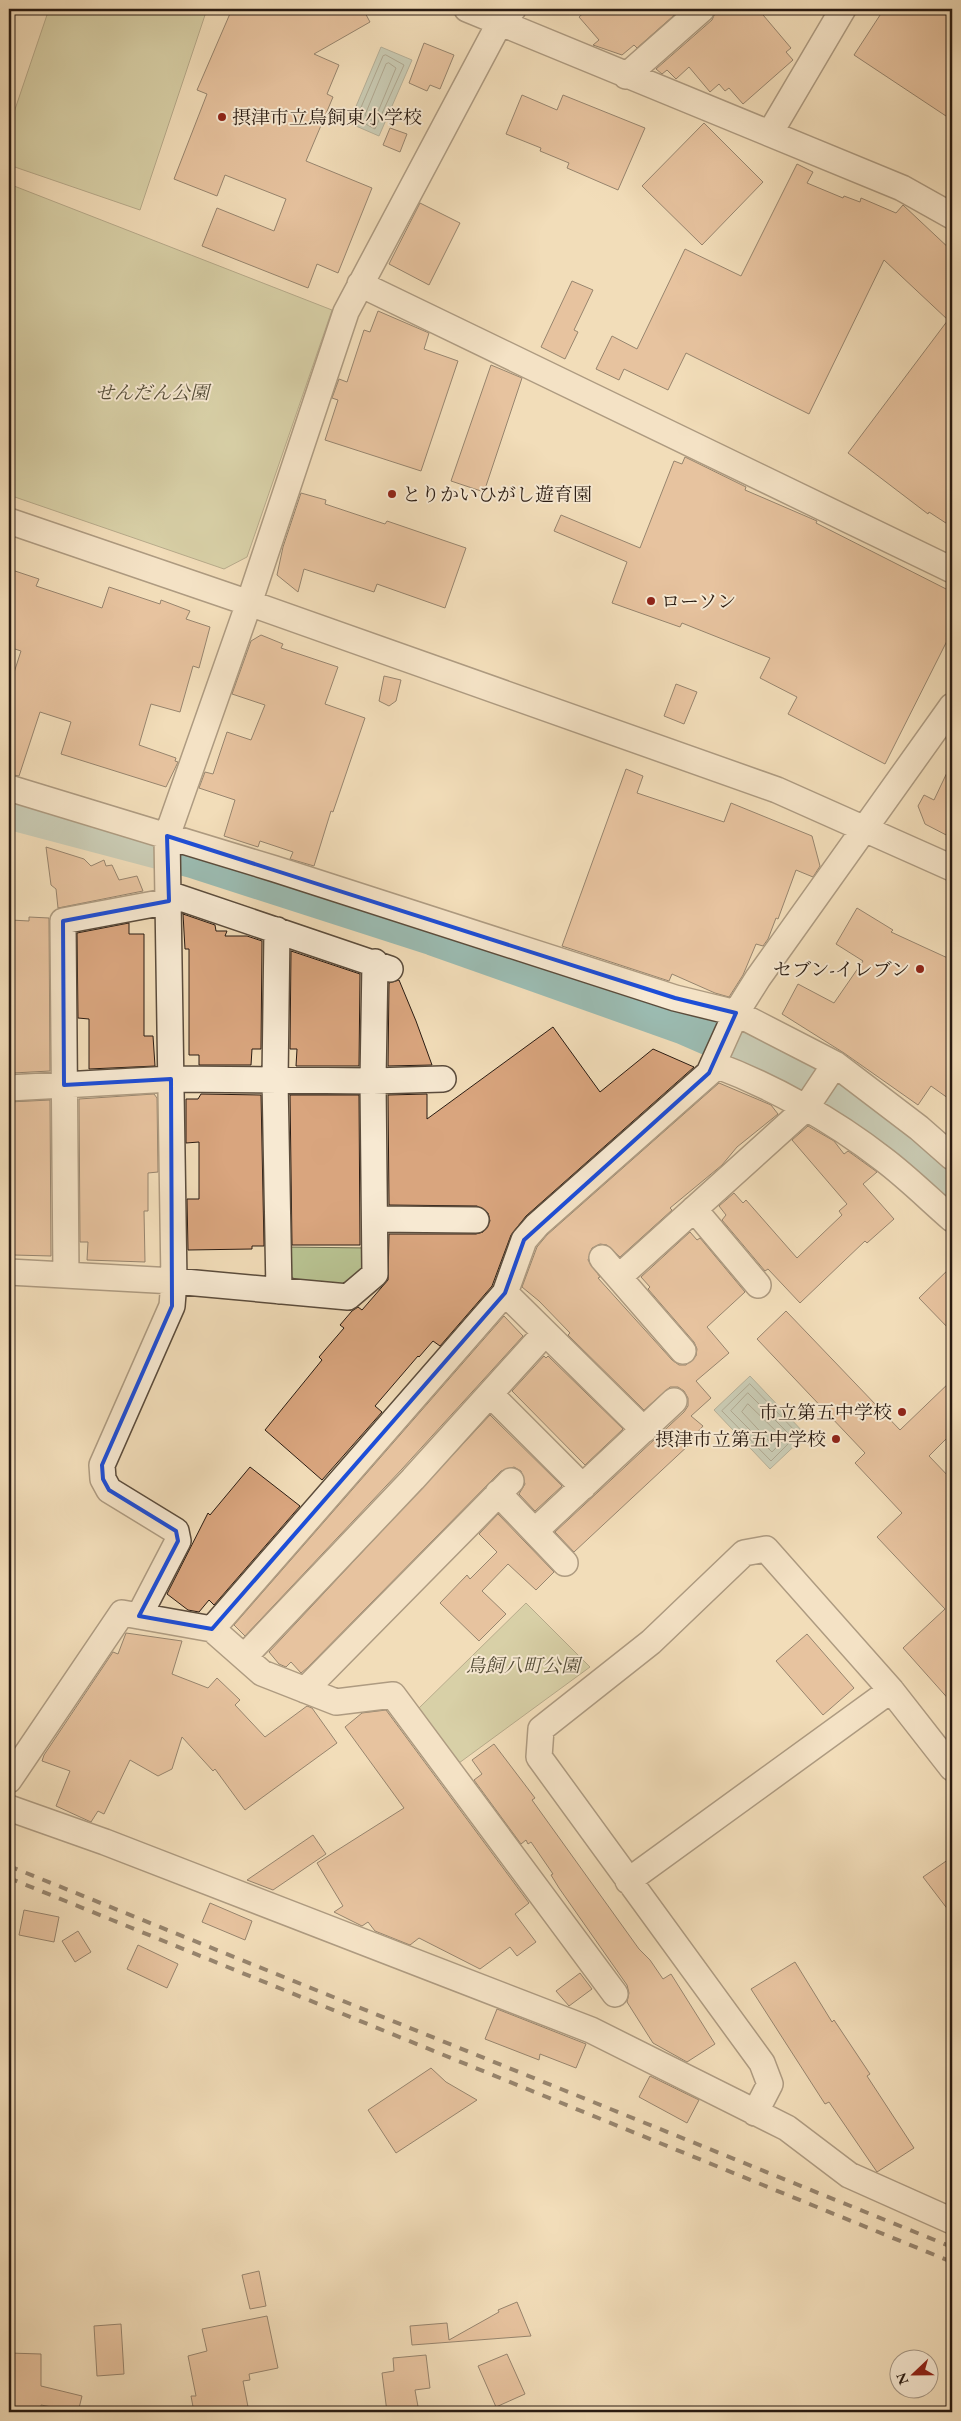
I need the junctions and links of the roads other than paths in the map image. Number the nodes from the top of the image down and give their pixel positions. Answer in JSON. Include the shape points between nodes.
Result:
{"nodes":[{"id":1,"x":467,"y":9,"type":"edge"},
{"id":2,"x":702,"y":9,"type":"edge"},
{"id":3,"x":843,"y":9,"type":"edge"},
{"id":4,"x":506,"y":15,"type":"edge"},
{"id":5,"x":626,"y":76,"type":"junction"},
{"id":6,"x":770,"y":133,"type":"junction"},
{"id":7,"x":952,"y":216,"type":"edge"},
{"id":8,"x":360,"y":284,"type":"junction"},
{"id":9,"x":9,"y":521,"type":"edge"},
{"id":10,"x":952,"y":570,"type":"edge"},
{"id":11,"x":249,"y":604,"type":"junction"},
{"id":12,"x":952,"y":706,"type":"edge"},
{"id":13,"x":9,"y":788,"type":"edge"},
{"id":14,"x":863,"y":829,"type":"junction"},
{"id":15,"x":167,"y":836,"type":"junction"},
{"id":16,"x":952,"y":868,"type":"edge"},
{"id":17,"x":169,"y":898,"type":"junction"},
{"id":18,"x":276,"y":930,"type":"junction"},
{"id":19,"x":732,"y":1022,"type":"junction"},
{"id":20,"x":714,"y":1061,"type":"junction"},
{"id":21,"x":835,"y":1064,"type":"junction"},
{"id":22,"x":171,"y":1079,"type":"junction"},
{"id":23,"x":443,"y":1079,"type":"dead end"},
{"id":24,"x":275,"y":1080,"type":"junction"},
{"id":25,"x":373,"y":1081,"type":"junction"},
{"id":26,"x":64,"y":1085,"type":"junction"},
{"id":27,"x":9,"y":1088,"type":"edge"},
{"id":28,"x":805,"y":1109,"type":"junction"},
{"id":29,"x":952,"y":1157,"type":"edge"},
{"id":30,"x":694,"y":1209,"type":"junction"},
{"id":31,"x":375,"y":1218,"type":"junction"},
{"id":32,"x":952,"y":1219,"type":"edge"},
{"id":33,"x":476,"y":1220,"type":"dead end"},
{"id":34,"x":602,"y":1258,"type":"dead end"},
{"id":35,"x":9,"y":1272,"type":"edge"},
{"id":36,"x":66,"y":1275,"type":"junction"},
{"id":37,"x":618,"y":1277,"type":"junction"},
{"id":38,"x":174,"y":1281,"type":"junction"},
{"id":39,"x":758,"y":1285,"type":"dead end"},
{"id":40,"x":279,"y":1291,"type":"junction"},
{"id":41,"x":505,"y":1293,"type":"junction"},
{"id":42,"x":545,"y":1333,"type":"junction"},
{"id":43,"x":683,"y":1351,"type":"dead end"},
{"id":44,"x":490,"y":1394,"type":"junction"},
{"id":45,"x":674,"y":1401,"type":"dead end"},
{"id":46,"x":644,"y":1430,"type":"junction"},
{"id":47,"x":582,"y":1486,"type":"junction"},
{"id":48,"x":534,"y":1531,"type":"junction"},
{"id":49,"x":565,"y":1564,"type":"dead end"},
{"id":50,"x":139,"y":1616,"type":"junction"},
{"id":51,"x":212,"y":1629,"type":"junction"},
{"id":52,"x":244,"y":1657,"type":"junction"},
{"id":53,"x":305,"y":1690,"type":"junction"},
{"id":54,"x":891,"y":1690,"type":"junction"},
{"id":55,"x":952,"y":1768,"type":"edge"},
{"id":56,"x":9,"y":1780,"type":"edge"},
{"id":57,"x":9,"y":1808,"type":"edge"},
{"id":58,"x":628,"y":1881,"type":"junction"},
{"id":59,"x":615,"y":1994,"type":"dead end"},
{"id":60,"x":755,"y":2113,"type":"junction"},
{"id":61,"x":952,"y":2221,"type":"edge"}],
"edges":[{"from":1,"to":4,"type":"street"},
{"from":2,"to":5,"type":"street"},
{"from":3,"to":6,"type":"street"},
{"from":4,"to":5,"type":"street"},
{"from":4,"to":8,"type":"street"},
{"from":5,"to":6,"type":"street"},
{"from":6,"to":7,"type":"street","via":[[902,188]]},
{"from":8,"to":10,"type":"street"},
{"from":8,"to":11,"type":"street","via":[[346,312]]},
{"from":9,"to":11,"type":"street"},
{"from":11,"to":14,"type":"street","via":[[776,790]]},
{"from":11,"to":15,"type":"street"},
{"from":12,"to":14,"type":"street"},
{"from":13,"to":15,"type":"street"},
{"from":14,"to":16,"type":"street"},
{"from":14,"to":19,"type":"street"},
{"from":15,"to":17,"type":"street"},
{"from":15,"to":19,"type":"street","via":[[675,998]]},
{"from":17,"to":18,"type":"street"},
{"from":17,"to":22,"type":"street"},
{"from":17,"to":26,"type":"street","via":[[63,921]]},
{"from":18,"to":24,"type":"street"},
{"from":18,"to":25,"type":"street","via":[[382,966]]},
{"from":19,"to":20,"type":"street"},
{"from":19,"to":21,"type":"street"},
{"from":20,"to":28,"type":"street"},
{"from":20,"to":41,"type":"street","via":[[709,1073],[537,1225],[524,1240]]},
{"from":21,"to":28,"type":"street"},
{"from":21,"to":29,"type":"street"},
{"from":22,"to":24,"type":"street"},
{"from":22,"to":26,"type":"street"},
{"from":22,"to":38,"type":"street"},
{"from":23,"to":25,"type":"street"},
{"from":24,"to":25,"type":"street"},
{"from":24,"to":40,"type":"street"},
{"from":25,"to":31,"type":"street"},
{"from":26,"to":27,"type":"street"},
{"from":26,"to":36,"type":"street"},
{"from":28,"to":30,"type":"street"},
{"from":28,"to":32,"type":"street","via":[[837,1126],[884,1159]]},
{"from":30,"to":37,"type":"street"},
{"from":30,"to":39,"type":"street"},
{"from":31,"to":33,"type":"street"},
{"from":31,"to":40,"type":"street","via":[[375,1274],[348,1297]]},
{"from":34,"to":37,"type":"street"},
{"from":35,"to":36,"type":"street"},
{"from":36,"to":38,"type":"street"},
{"from":37,"to":43,"type":"street"},
{"from":38,"to":40,"type":"street"},
{"from":38,"to":50,"type":"street","via":[[172,1306],[102,1466],[109,1490],[176,1531],[178,1541]]},
{"from":41,"to":42,"type":"street"},
{"from":41,"to":51,"type":"street"},
{"from":42,"to":44,"type":"street"},
{"from":42,"to":46,"type":"street"},
{"from":44,"to":47,"type":"street"},
{"from":44,"to":52,"type":"street"},
{"from":45,"to":46,"type":"street"},
{"from":46,"to":47,"type":"street"},
{"from":47,"to":48,"type":"street"},
{"from":48,"to":49,"type":"street"},
{"from":48,"to":53,"type":"street","via":[[504,1487]]},
{"from":50,"to":51,"type":"street"},
{"from":50,"to":56,"type":"street","via":[[122,1613]]},
{"from":51,"to":52,"type":"street"},
{"from":52,"to":53,"type":"street","via":[[262,1673]]},
{"from":53,"to":59,"type":"street","via":[[336,1702],[393,1695]]},
{"from":54,"to":55,"type":"street"},
{"from":54,"to":58,"type":"street"},
{"from":54,"to":58,"type":"street","via":[[766,1549],[744,1553],[651,1642],[540,1729],[539,1756]]},
{"from":57,"to":60,"type":"street","via":[[591,2030]]},
{"from":58,"to":60,"type":"street","via":[[762,2063],[770,2084]]},
{"from":60,"to":61,"type":"street","via":[[787,2128],[849,2175]]}]}
